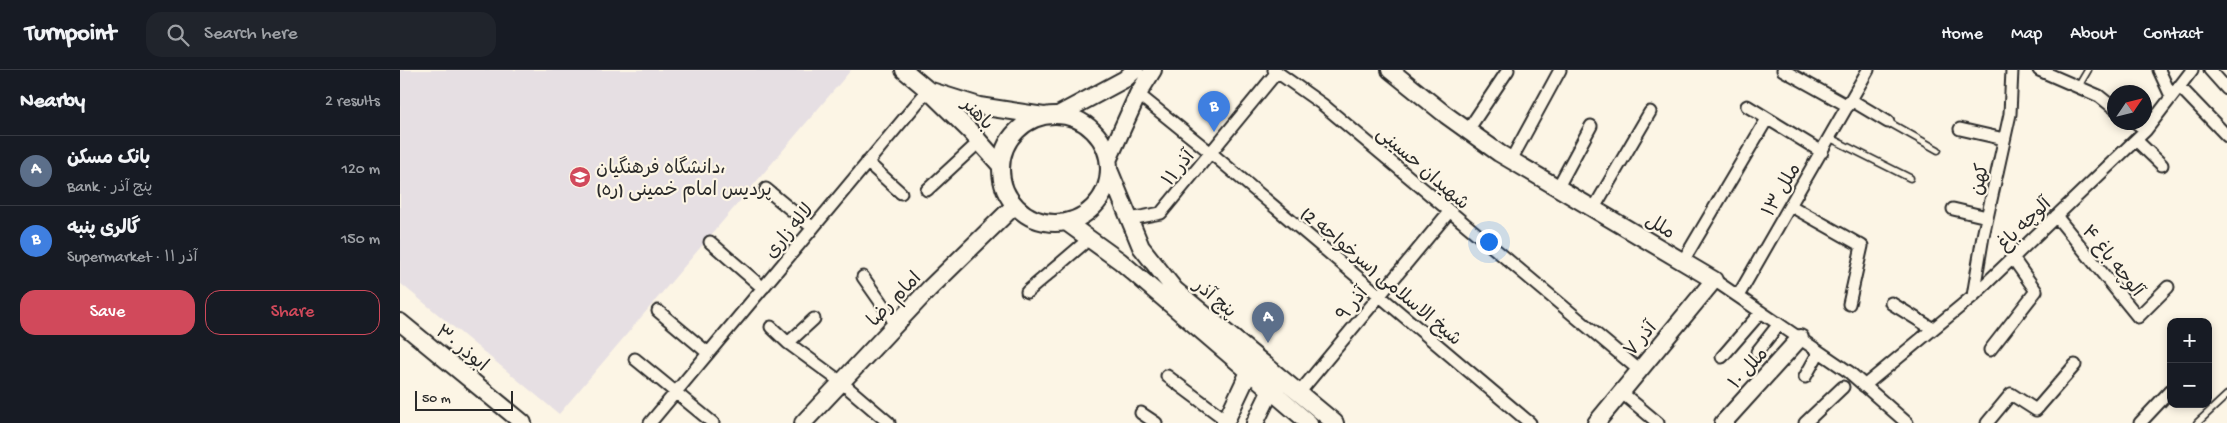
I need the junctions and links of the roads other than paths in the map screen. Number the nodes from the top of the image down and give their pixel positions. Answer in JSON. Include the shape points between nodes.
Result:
{"nodes":[{"id":1,"x":904,"y":70,"type":"edge"},
{"id":2,"x":1153,"y":70,"type":"edge"},
{"id":3,"x":1390,"y":70,"type":"edge"},
{"id":4,"x":1508,"y":70,"type":"edge"},
{"id":5,"x":1560,"y":70,"type":"edge"},
{"id":6,"x":1783,"y":70,"type":"edge"},
{"id":7,"x":1868,"y":70,"type":"edge"},
{"id":8,"x":2012,"y":70,"type":"edge"},
{"id":9,"x":2039,"y":70,"type":"edge"},
{"id":10,"x":2088,"y":70,"type":"edge"},
{"id":11,"x":2159,"y":70,"type":"edge"},
{"id":12,"x":2192,"y":70,"type":"edge"},
{"id":13,"x":2210,"y":70,"type":"edge"},
{"id":14,"x":1275,"y":71,"type":"edge"},
{"id":15,"x":1126,"y":73,"type":"edge"},
{"id":16,"x":2179,"y":86,"type":"junction"},
{"id":17,"x":2078,"y":87,"type":"junction"},
{"id":18,"x":2227,"y":89,"type":"edge"},
{"id":19,"x":928,"y":90,"type":"junction"},
{"id":20,"x":1138,"y":94,"type":"junction"},
{"id":21,"x":2171,"y":96,"type":"junction"},
{"id":22,"x":2107,"y":102,"type":"edge"},
{"id":23,"x":1849,"y":103,"type":"junction"},
{"id":24,"x":1747,"y":106,"type":"dead end"},
{"id":25,"x":1650,"y":112,"type":"dead end"},
{"id":26,"x":1051,"y":115,"type":"junction"},
{"id":27,"x":1767,"y":119,"type":"junction"},
{"id":28,"x":1888,"y":122,"type":"joint"},
{"id":29,"x":2152,"y":122,"type":"edge"},
{"id":30,"x":1592,"y":126,"type":"dead end"},
{"id":31,"x":1960,"y":129,"type":"dead end"},
{"id":32,"x":1468,"y":130,"type":"junction"},
{"id":33,"x":2146,"y":130,"type":"edge"},
{"id":34,"x":2227,"y":136,"type":"edge"},
{"id":35,"x":1830,"y":138,"type":"junction"},
{"id":36,"x":2004,"y":139,"type":"junction"},
{"id":37,"x":2136,"y":140,"type":"junction"},
{"id":38,"x":979,"y":142,"type":"junction"},
{"id":39,"x":1938,"y":150,"type":"dead end"},
{"id":40,"x":1822,"y":152,"type":"junction"},
{"id":41,"x":1211,"y":153,"type":"junction"},
{"id":42,"x":1511,"y":160,"type":"junction"},
{"id":43,"x":867,"y":162,"type":"junction"},
{"id":44,"x":1109,"y":165,"type":"junction"},
{"id":45,"x":2162,"y":165,"type":"dead end"},
{"id":46,"x":1001,"y":166,"type":"junction"},
{"id":47,"x":1910,"y":178,"type":"dead end"},
{"id":48,"x":1558,"y":187,"type":"junction"},
{"id":49,"x":766,"y":189,"type":"dead end"},
{"id":50,"x":927,"y":190,"type":"dead end"},
{"id":51,"x":901,"y":193,"type":"dead end"},
{"id":52,"x":1015,"y":205,"type":"junction"},
{"id":53,"x":1791,"y":206,"type":"junction"},
{"id":54,"x":1594,"y":208,"type":"junction"},
{"id":55,"x":1953,"y":209,"type":"dead end"},
{"id":56,"x":1448,"y":212,"type":"junction"},
{"id":57,"x":2056,"y":216,"type":"junction"},
{"id":58,"x":1987,"y":217,"type":"junction"},
{"id":59,"x":1130,"y":219,"type":"junction"},
{"id":60,"x":1066,"y":222,"type":"junction"},
{"id":61,"x":813,"y":228,"type":"junction"},
{"id":62,"x":1089,"y":238,"type":"junction"},
{"id":63,"x":710,"y":242,"type":"dead end"},
{"id":64,"x":2012,"y":257,"type":"junction"},
{"id":65,"x":1682,"y":261,"type":"junction"},
{"id":66,"x":863,"y":277,"type":"dead end"},
{"id":67,"x":1714,"y":280,"type":"junction"},
{"id":68,"x":2168,"y":287,"type":"dead end"},
{"id":69,"x":763,"y":288,"type":"junction"},
{"id":70,"x":1027,"y":292,"type":"dead end"},
{"id":71,"x":1379,"y":295,"type":"junction"},
{"id":72,"x":1738,"y":296,"type":"junction"},
{"id":73,"x":1973,"y":296,"type":"junction"},
{"id":74,"x":1891,"y":302,"type":"dead end"},
{"id":75,"x":1849,"y":304,"type":"dead end"},
{"id":76,"x":658,"y":310,"type":"dead end"},
{"id":77,"x":1761,"y":312,"type":"junction"},
{"id":78,"x":814,"y":319,"type":"dead end"},
{"id":79,"x":400,"y":322,"type":"edge"},
{"id":80,"x":896,"y":324,"type":"junction"},
{"id":81,"x":1779,"y":324,"type":"junction"},
{"id":82,"x":771,"y":327,"type":"dead end"},
{"id":83,"x":1933,"y":329,"type":"junction"},
{"id":84,"x":1800,"y":338,"type":"junction"},
{"id":85,"x":788,"y":343,"type":"junction"},
{"id":86,"x":1990,"y":350,"type":"dead end"},
{"id":87,"x":1757,"y":352,"type":"dead end"},
{"id":88,"x":1819,"y":352,"type":"junction"},
{"id":89,"x":708,"y":353,"type":"junction"},
{"id":90,"x":1722,"y":357,"type":"dead end"},
{"id":91,"x":635,"y":359,"type":"dead end"},
{"id":92,"x":2075,"y":365,"type":"dead end"},
{"id":93,"x":1638,"y":370,"type":"junction"},
{"id":94,"x":1248,"y":372,"type":"junction"},
{"id":95,"x":1167,"y":376,"type":"dead end"},
{"id":96,"x":1805,"y":377,"type":"dead end"},
{"id":97,"x":841,"y":382,"type":"junction"},
{"id":98,"x":1864,"y":386,"type":"junction"},
{"id":99,"x":1843,"y":387,"type":"dead end"},
{"id":100,"x":1271,"y":390,"type":"junction"},
{"id":101,"x":676,"y":392,"type":"junction"},
{"id":102,"x":1621,"y":392,"type":"junction"},
{"id":103,"x":1299,"y":393,"type":"junction"},
{"id":104,"x":2167,"y":394,"type":"edge"},
{"id":105,"x":2227,"y":395,"type":"edge"},
{"id":106,"x":1141,"y":413,"type":"dead end"},
{"id":107,"x":1900,"y":421,"type":"edge"},
{"id":108,"x":1226,"y":422,"type":"edge"},
{"id":109,"x":523,"y":423,"type":"edge"},
{"id":110,"x":650,"y":423,"type":"edge"},
{"id":111,"x":713,"y":423,"type":"edge"},
{"id":112,"x":804,"y":423,"type":"edge"},
{"id":113,"x":889,"y":423,"type":"edge"},
{"id":114,"x":1156,"y":423,"type":"edge"},
{"id":115,"x":1255,"y":423,"type":"edge"},
{"id":116,"x":1309,"y":423,"type":"edge"},
{"id":117,"x":1335,"y":423,"type":"edge"},
{"id":118,"x":1530,"y":423,"type":"edge"},
{"id":119,"x":1596,"y":423,"type":"edge"},
{"id":120,"x":1658,"y":423,"type":"edge"},
{"id":121,"x":1723,"y":423,"type":"edge"},
{"id":122,"x":1805,"y":423,"type":"edge"},
{"id":123,"x":1987,"y":423,"type":"edge"},
{"id":124,"x":2140,"y":423,"type":"edge"},
{"id":125,"x":2197,"y":423,"type":"edge"}],
"edges":[{"from":1,"to":19,"type":"main road","name":"باهنر"},
{"from":2,"to":20,"type":"main road"},
{"from":3,"to":32,"type":"main road","name":"ملل"},
{"from":4,"to":32,"type":"street"},
{"from":5,"to":42,"type":"street"},
{"from":6,"to":23,"type":"street"},
{"from":7,"to":23,"type":"street","name":"ملل ۱۳"},
{"from":8,"to":36,"type":"street","name":"کهن","via":[[2010,114]]},
{"from":9,"to":17,"type":"street"},
{"from":10,"to":17,"type":"lane"},
{"from":11,"to":21,"type":"street"},
{"from":12,"to":16,"type":"street","name":"آلوچه باغ"},
{"from":13,"to":18,"type":"street"},
{"from":14,"to":41,"type":"street","name":"آذر ۱۱"},
{"from":14,"to":56,"type":"street","name":"شهیدان حسینی","via":[[1322,104]]},
{"from":15,"to":26,"type":"main road"},
{"from":16,"to":21,"type":"street","name":"آلوچه باغ"},
{"from":16,"to":34,"type":"street"},
{"from":17,"to":22,"type":"street"},
{"from":19,"to":26,"type":"main road","name":"باهنر","via":[[979,106]]},
{"from":19,"to":38,"type":"main road","name":"باهنر"},
{"from":19,"to":43,"type":"street","name":"لاله زاری"},
{"from":20,"to":41,"type":"street","name":"شیخ الاسلامی (سرخواجه 2)"},
{"from":20,"to":44,"type":"main road"},
{"from":21,"to":29,"type":"street","name":"آلوچه باغ"},
{"from":23,"to":28,"type":"street"},
{"from":23,"to":35,"type":"street","name":"ملل ۱۳"},
{"from":24,"to":27,"type":"street"},
{"from":25,"to":54,"type":"street"},
{"from":26,"to":44,"type":"main road","via":[[1072,117],[1085,124],[1100,139]]},
{"from":26,"to":46,"type":"main road","via":[[1031,120],[1014,134]]},
{"from":27,"to":40,"type":"street"},
{"from":27,"to":65,"type":"street"},
{"from":28,"to":39,"type":"lane"},
{"from":30,"to":48,"type":"street"},
{"from":31,"to":36,"type":"street"},
{"from":32,"to":42,"type":"main road","name":"ملل"},
{"from":33,"to":37,"type":"street","name":"آلوچه باغ"},
{"from":35,"to":40,"type":"street","name":"ملل ۱۳"},
{"from":35,"to":47,"type":"lane"},
{"from":36,"to":58,"type":"street","name":"کهن"},
{"from":37,"to":45,"type":"street"},
{"from":37,"to":57,"type":"street","name":"آلوچه باغ"},
{"from":38,"to":46,"type":"main road","name":"باهنر"},
{"from":38,"to":50,"type":"street"},
{"from":40,"to":53,"type":"street","name":"ملل ۱۳"},
{"from":41,"to":59,"type":"street","name":"آذر ۱۱","via":[[1162,214]]},
{"from":41,"to":71,"type":"street","name":"شیخ الاسلامی (سرخواجه 2)"},
{"from":42,"to":48,"type":"main road","name":"ملل"},
{"from":43,"to":51,"type":"street"},
{"from":43,"to":61,"type":"street","name":"لاله زاری"},
{"from":44,"to":59,"type":"main road","name":"پنج آذر"},
{"from":44,"to":60,"type":"main road","via":[[1107,186],[1096,204],[1080,218]]},
{"from":46,"to":52,"type":"main road","via":[[1007,194]]},
{"from":48,"to":54,"type":"main road","name":"ملل"},
{"from":49,"to":61,"type":"street"},
{"from":52,"to":60,"type":"main road","via":[[1038,221]]},
{"from":52,"to":80,"type":"main road","name":"امام رضا"},
{"from":53,"to":72,"type":"street","name":"ملل ۱۳"},
{"from":53,"to":75,"type":"street","via":[[1862,246]]},
{"from":54,"to":65,"type":"main road","name":"ملل"},
{"from":55,"to":58,"type":"street"},
{"from":56,"to":71,"type":"street","name":"۹ آذر"},
{"from":56,"to":93,"type":"street","name":"شهیدان حسینی"},
{"from":57,"to":64,"type":"street","name":"آلوچه باغ"},
{"from":57,"to":68,"type":"street","name":"۴ آلوچه باغ","via":[[2138,317]]},
{"from":58,"to":73,"type":"street","name":"کهن"},
{"from":59,"to":103,"type":"main road","name":"پنج آذر","via":[[1141,247],[1175,290]]},
{"from":60,"to":62,"type":"main road","name":"پنج آذر"},
{"from":61,"to":69,"type":"street","name":"لاله زاری"},
{"from":62,"to":70,"type":"street"},
{"from":62,"to":94,"type":"main road","name":"پنج آذر","via":[[1120,260]]},
{"from":63,"to":69,"type":"street"},
{"from":64,"to":73,"type":"street","name":"آلوچه باغ"},
{"from":64,"to":86,"type":"street","via":[[2036,291]]},
{"from":65,"to":67,"type":"main road","name":"ملل"},
{"from":66,"to":80,"type":"street"},
{"from":67,"to":72,"type":"street","name":"ملل"},
{"from":67,"to":93,"type":"main road","name":"آذر ۷"},
{"from":69,"to":89,"type":"street","name":"لاله زاری"},
{"from":71,"to":103,"type":"street","name":"۹ آذر"},
{"from":71,"to":118,"type":"street","name":"شیخ الاسلامی (سرخواجه 2)"},
{"from":72,"to":77,"type":"street","name":"ملل"},
{"from":73,"to":83,"type":"street","name":"آلوچه باغ"},
{"from":74,"to":83,"type":"street"},
{"from":76,"to":89,"type":"street"},
{"from":77,"to":81,"type":"street","name":"ملل"},
{"from":77,"to":90,"type":"street"},
{"from":78,"to":85,"type":"street"},
{"from":79,"to":109,"type":"main road","name":"ابوذر ۳۰"},
{"from":80,"to":97,"type":"main road","name":"امام رضا"},
{"from":81,"to":84,"type":"street","name":"ملل"},
{"from":81,"to":87,"type":"street"},
{"from":82,"to":85,"type":"street"},
{"from":83,"to":98,"type":"street","name":"آلوچه باغ"},
{"from":84,"to":88,"type":"street","name":"ملل"},
{"from":84,"to":121,"type":"main road","name":"۱۰ ملل"},
{"from":85,"to":97,"type":"street"},
{"from":88,"to":96,"type":"street"},
{"from":88,"to":98,"type":"street","name":"ملل"},
{"from":89,"to":101,"type":"street","name":"لاله زاری"},
{"from":91,"to":101,"type":"street"},
{"from":92,"to":123,"type":"street","via":[[2036,410],[2011,394]]},
{"from":93,"to":102,"type":"main road","name":"آذر ۷"},
{"from":94,"to":100,"type":"main road","name":"پنج آذر"},
{"from":94,"to":108,"type":"main road"},
{"from":95,"to":108,"type":"street"},
{"from":97,"to":112,"type":"main road","name":"امام رضا"},
{"from":97,"to":113,"type":"street"},
{"from":98,"to":107,"type":"street","name":"ملل"},
{"from":99,"to":122,"type":"street"},
{"from":100,"to":115,"type":"main road"},
{"from":100,"to":116,"type":"main road","name":"پنج آذر"},
{"from":101,"to":110,"type":"street","name":"لاله زاری"},
{"from":101,"to":111,"type":"street"},
{"from":102,"to":119,"type":"main road","name":"آذر ۷"},
{"from":102,"to":120,"type":"street"},
{"from":103,"to":117,"type":"main road","name":"پنج آذر"},
{"from":104,"to":124,"type":"street"},
{"from":105,"to":125,"type":"lane"},
{"from":106,"to":114,"type":"street"}]}
